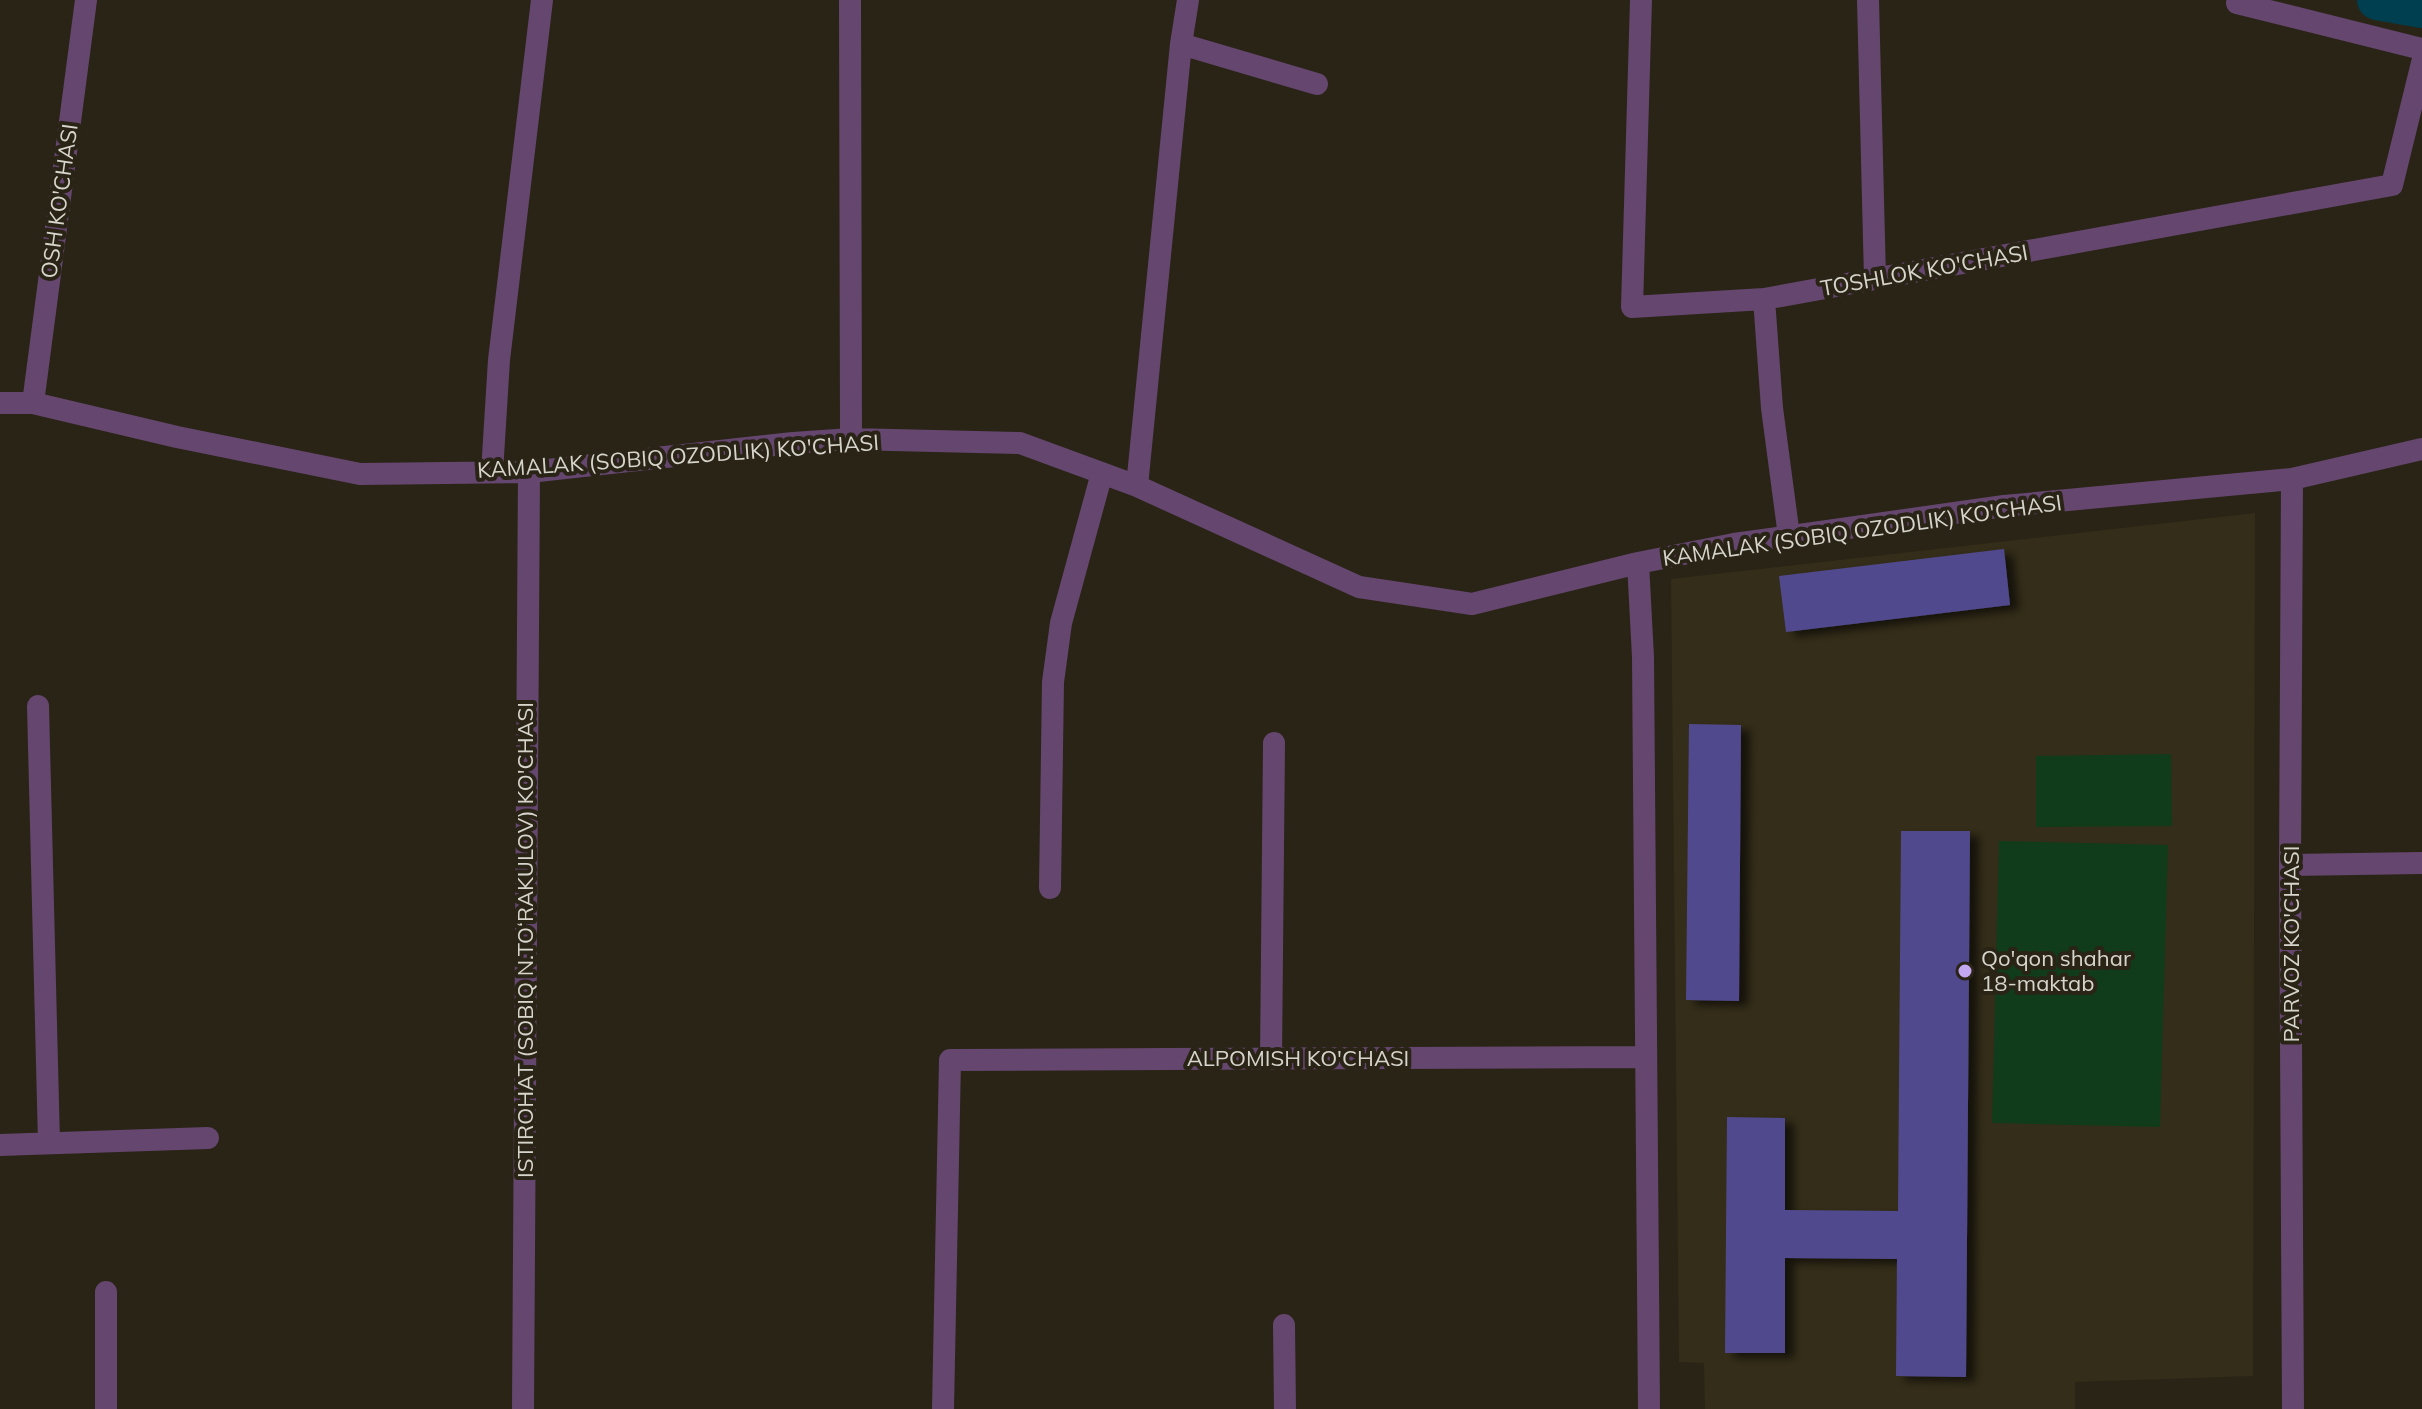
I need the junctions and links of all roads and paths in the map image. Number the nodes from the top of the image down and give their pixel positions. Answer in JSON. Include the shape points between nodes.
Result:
{"nodes":[{"id":1,"x":86,"y":0,"type":"edge"},
{"id":2,"x":542,"y":0,"type":"edge"},
{"id":3,"x":850,"y":0,"type":"edge"},
{"id":4,"x":1188,"y":0,"type":"edge"},
{"id":5,"x":1641,"y":0,"type":"edge"},
{"id":6,"x":1868,"y":0,"type":"edge"},
{"id":7,"x":2237,"y":3,"type":"dead end"},
{"id":8,"x":1181,"y":44,"type":"junction"},
{"id":9,"x":2422,"y":49,"type":"edge"},
{"id":10,"x":2422,"y":63,"type":"edge"},
{"id":11,"x":1317,"y":84,"type":"dead end"},
{"id":12,"x":1875,"y":279,"type":"junction"},
{"id":13,"x":1764,"y":299,"type":"junction"},
{"id":14,"x":0,"y":403,"type":"edge"},
{"id":15,"x":33,"y":403,"type":"junction"},
{"id":16,"x":851,"y":439,"type":"junction"},
{"id":17,"x":2422,"y":449,"type":"edge"},
{"id":18,"x":492,"y":472,"type":"junction"},
{"id":19,"x":529,"y":472,"type":"junction"},
{"id":20,"x":1102,"y":473,"type":"junction"},
{"id":21,"x":2292,"y":479,"type":"junction"},
{"id":22,"x":1137,"y":486,"type":"junction"},
{"id":23,"x":1789,"y":536,"type":"junction"},
{"id":24,"x":1638,"y":563,"type":"junction"},
{"id":25,"x":38,"y":706,"type":"dead end"},
{"id":26,"x":1274,"y":743,"type":"dead end"},
{"id":27,"x":2422,"y":863,"type":"edge"},
{"id":28,"x":2290,"y":865,"type":"junction"},
{"id":29,"x":1050,"y":888,"type":"dead end"},
{"id":30,"x":1646,"y":1057,"type":"junction"},
{"id":31,"x":1271,"y":1058,"type":"junction"},
{"id":32,"x":208,"y":1138,"type":"dead end"},
{"id":33,"x":49,"y":1143,"type":"junction"},
{"id":34,"x":0,"y":1145,"type":"edge"},
{"id":35,"x":106,"y":1292,"type":"dead end"},
{"id":36,"x":1284,"y":1325,"type":"dead end"},
{"id":37,"x":106,"y":1409,"type":"edge"},
{"id":38,"x":523,"y":1409,"type":"edge"},
{"id":39,"x":943,"y":1409,"type":"edge"},
{"id":40,"x":1285,"y":1409,"type":"edge"},
{"id":41,"x":1649,"y":1409,"type":"edge"},
{"id":42,"x":2293,"y":1409,"type":"edge"}],
"edges":[{"from":1,"to":15,"type":"street","name":"OSH KO'CHASI"},
{"from":2,"to":18,"type":"street","via":[[499,360]]},
{"from":3,"to":16,"type":"street"},
{"from":4,"to":8,"type":"street"},
{"from":5,"to":13,"type":"street","name":"TOSHLOK KO'CHASI","via":[[1632,307]]},
{"from":6,"to":12,"type":"street"},
{"from":7,"to":9,"type":"street"},
{"from":8,"to":11,"type":"street"},
{"from":8,"to":22,"type":"street"},
{"from":10,"to":12,"type":"street","name":"TOSHLOK KO'CHASI","via":[[2392,185]]},
{"from":12,"to":13,"type":"street","name":"TOSHLOK KO'CHASI"},
{"from":13,"to":23,"type":"street"},
{"from":14,"to":15,"type":"street","name":"KAMALAK (SOBIQ OZODLIK) KO'CHASI"},
{"from":15,"to":18,"type":"street","name":"KAMALAK (SOBIQ OZODLIK) KO'CHASI","via":[[360,474]]},
{"from":16,"to":19,"type":"street","name":"KAMALAK (SOBIQ OZODLIK) KO'CHASI"},
{"from":16,"to":20,"type":"street","name":"KAMALAK (SOBIQ OZODLIK) KO'CHASI","via":[[1020,443]]},
{"from":17,"to":21,"type":"street","name":"KAMALAK (SOBIQ OZODLIK) KO'CHASI"},
{"from":18,"to":19,"type":"street","name":"KAMALAK (SOBIQ OZODLIK) KO'CHASI"},
{"from":19,"to":38,"type":"street","name":"ISTIROHAT (SOBIQ N.TO‘RAKULOV) KO'CHASI"},
{"from":20,"to":22,"type":"street","name":"KAMALAK (SOBIQ OZODLIK) KO'CHASI"},
{"from":20,"to":29,"type":"street","via":[[1061,623],[1053,682]]},
{"from":21,"to":23,"type":"street","name":"KAMALAK (SOBIQ OZODLIK) KO'CHASI","via":[[2004,506]]},
{"from":21,"to":28,"type":"street","name":"PARVOZ KO'CHASI"},
{"from":22,"to":24,"type":"street","name":"KAMALAK (SOBIQ OZODLIK) KO'CHASI","via":[[1359,587],[1472,604]]},
{"from":23,"to":24,"type":"street","name":"KAMALAK (SOBIQ OZODLIK) KO'CHASI"},
{"from":24,"to":30,"type":"street"},
{"from":25,"to":33,"type":"street"},
{"from":26,"to":31,"type":"street"},
{"from":27,"to":28,"type":"street"},
{"from":28,"to":42,"type":"street","name":"PARVOZ KO'CHASI"},
{"from":30,"to":31,"type":"street","name":"ALPOMISH KO'CHASI"},
{"from":30,"to":41,"type":"street"},
{"from":31,"to":39,"type":"street","name":"ALPOMISH KO'CHASI","via":[[950,1060]]},
{"from":32,"to":33,"type":"street"},
{"from":33,"to":34,"type":"street"},
{"from":35,"to":37,"type":"street"},
{"from":36,"to":40,"type":"street"}]}
